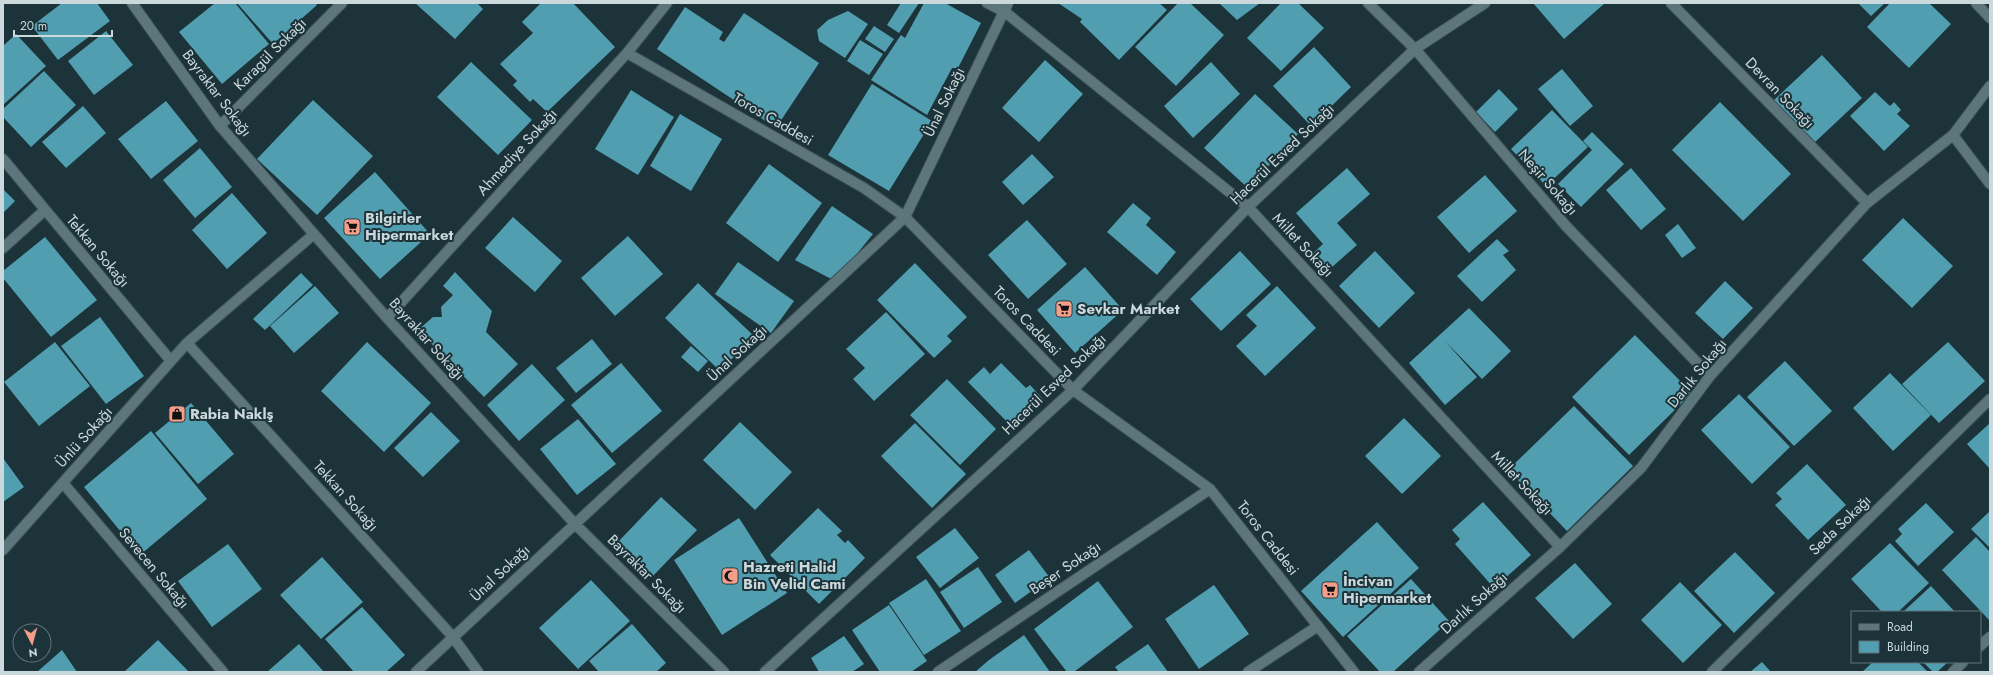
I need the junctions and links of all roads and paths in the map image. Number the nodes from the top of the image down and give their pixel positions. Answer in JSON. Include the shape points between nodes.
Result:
{"nodes":[{"id":1,"x":132,"y":3,"type":"edge"},
{"id":2,"x":342,"y":3,"type":"edge"},
{"id":3,"x":667,"y":3,"type":"edge"},
{"id":4,"x":987,"y":3,"type":"edge"},
{"id":5,"x":1368,"y":3,"type":"edge"},
{"id":6,"x":1485,"y":3,"type":"edge"},
{"id":7,"x":1671,"y":3,"type":"edge"},
{"id":8,"x":1976,"y":3,"type":"edge"},
{"id":9,"x":1006,"y":7,"type":"edge"},
{"id":10,"x":1990,"y":18,"type":"edge"},
{"id":11,"x":1414,"y":49,"type":"junction"},
{"id":12,"x":627,"y":53,"type":"junction"},
{"id":13,"x":1990,"y":86,"type":"edge"},
{"id":14,"x":220,"y":126,"type":"junction"},
{"id":15,"x":1953,"y":134,"type":"junction"},
{"id":16,"x":3,"y":159,"type":"edge"},
{"id":17,"x":1990,"y":184,"type":"edge"},
{"id":18,"x":1867,"y":203,"type":"junction"},
{"id":19,"x":1248,"y":207,"type":"junction"},
{"id":20,"x":45,"y":210,"type":"junction"},
{"id":21,"x":905,"y":217,"type":"junction"},
{"id":22,"x":314,"y":234,"type":"junction"},
{"id":23,"x":3,"y":248,"type":"edge"},
{"id":24,"x":387,"y":318,"type":"junction"},
{"id":25,"x":187,"y":343,"type":"junction"},
{"id":26,"x":171,"y":361,"type":"junction"},
{"id":27,"x":1710,"y":376,"type":"junction"},
{"id":28,"x":1073,"y":390,"type":"junction"},
{"id":29,"x":1990,"y":399,"type":"edge"},
{"id":30,"x":63,"y":483,"type":"junction"},
{"id":31,"x":1210,"y":489,"type":"junction"},
{"id":32,"x":575,"y":524,"type":"junction"},
{"id":33,"x":1560,"y":547,"type":"junction"},
{"id":34,"x":3,"y":550,"type":"edge"},
{"id":35,"x":1318,"y":626,"type":"junction"},
{"id":36,"x":453,"y":637,"type":"junction"},
{"id":37,"x":1990,"y":637,"type":"edge"},
{"id":38,"x":1981,"y":645,"type":"edge"},
{"id":39,"x":1962,"y":663,"type":"edge"},
{"id":40,"x":223,"y":672,"type":"edge"},
{"id":41,"x":416,"y":672,"type":"edge"},
{"id":42,"x":478,"y":672,"type":"edge"},
{"id":43,"x":724,"y":672,"type":"edge"},
{"id":44,"x":764,"y":672,"type":"edge"},
{"id":45,"x":938,"y":672,"type":"edge"},
{"id":46,"x":1248,"y":672,"type":"edge"},
{"id":47,"x":1354,"y":672,"type":"edge"},
{"id":48,"x":1419,"y":672,"type":"edge"},
{"id":49,"x":1712,"y":672,"type":"edge"},
{"id":50,"x":1953,"y":672,"type":"edge"}],
"edges":[{"from":1,"to":14,"type":"street","name":"Bayraktar Sokağı"},
{"from":2,"to":14,"type":"street","name":"Karagül Sokağı"},
{"from":3,"to":12,"type":"street","name":"Ahmediye Sokağı"},
{"from":4,"to":9,"type":"street","name":"Millet Sokağı"},
{"from":5,"to":11,"type":"street","name":"Neşir Sokağı"},
{"from":6,"to":11,"type":"street","name":"Hacerül Esved Sokağı"},
{"from":7,"to":18,"type":"street","name":"Devran Sokağı"},
{"from":8,"to":10,"type":"street"},
{"from":9,"to":19,"type":"street","name":"Millet Sokağı"},
{"from":9,"to":21,"type":"street","name":"Ünal Sokağı"},
{"from":11,"to":19,"type":"street","name":"Hacerül Esved Sokağı"},
{"from":11,"to":27,"type":"street","name":"Neşir Sokağı","via":[[1566,226]]},
{"from":12,"to":21,"type":"street","name":"Toros Caddesi","via":[[864,188]]},
{"from":12,"to":24,"type":"street","name":"Ahmediye Sokağı"},
{"from":13,"to":15,"type":"street","name":"Darlık Sokağı"},
{"from":14,"to":22,"type":"street","name":"Bayraktar Sokağı"},
{"from":15,"to":17,"type":"street"},
{"from":15,"to":18,"type":"street","name":"Darlık Sokağı"},
{"from":16,"to":20,"type":"street","name":"Tekkan Sokağı"},
{"from":18,"to":27,"type":"street","name":"Darlık Sokağı"},
{"from":19,"to":28,"type":"street","name":"Hacerül Esved Sokağı"},
{"from":19,"to":33,"type":"street","name":"Millet Sokağı"},
{"from":20,"to":23,"type":"street"},
{"from":20,"to":26,"type":"street","name":"Tekkan Sokağı"},
{"from":21,"to":28,"type":"street","name":"Toros Caddesi"},
{"from":21,"to":32,"type":"street","name":"Ünal Sokağı"},
{"from":22,"to":24,"type":"street","name":"Bayraktar Sokağı"},
{"from":22,"to":25,"type":"street","name":"Ünlü Sokağı"},
{"from":24,"to":32,"type":"street","name":"Bayraktar Sokağı"},
{"from":25,"to":26,"type":"street","name":"Ünlü Sokağı"},
{"from":25,"to":36,"type":"street","name":"Tekkan Sokağı"},
{"from":26,"to":30,"type":"street","name":"Ünlü Sokağı"},
{"from":27,"to":33,"type":"street","name":"Darlık Sokağı","via":[[1641,468]]},
{"from":28,"to":31,"type":"street","name":"Toros Caddesi"},
{"from":28,"to":44,"type":"street","name":"Hacerül Esved Sokağı"},
{"from":29,"to":49,"type":"street","name":"Seda Sokağı"},
{"from":30,"to":34,"type":"street","name":"Ünlü Sokağı"},
{"from":30,"to":40,"type":"street","name":"Sevecen Sokağı"},
{"from":31,"to":35,"type":"street","name":"Toros Caddesi"},
{"from":31,"to":45,"type":"street","name":"Beşer Sokağı"},
{"from":32,"to":36,"type":"street","name":"Ünal Sokağı"},
{"from":32,"to":43,"type":"street","name":"Bayraktar Sokağı"},
{"from":33,"to":48,"type":"street","name":"Darlık Sokağı"},
{"from":35,"to":46,"type":"street"},
{"from":35,"to":47,"type":"street","name":"Toros Caddesi"},
{"from":36,"to":41,"type":"street","name":"Ünal Sokağı"},
{"from":36,"to":42,"type":"street","name":"Tekkan Sokağı"},
{"from":37,"to":38,"type":"street"},
{"from":39,"to":50,"type":"street"}]}
